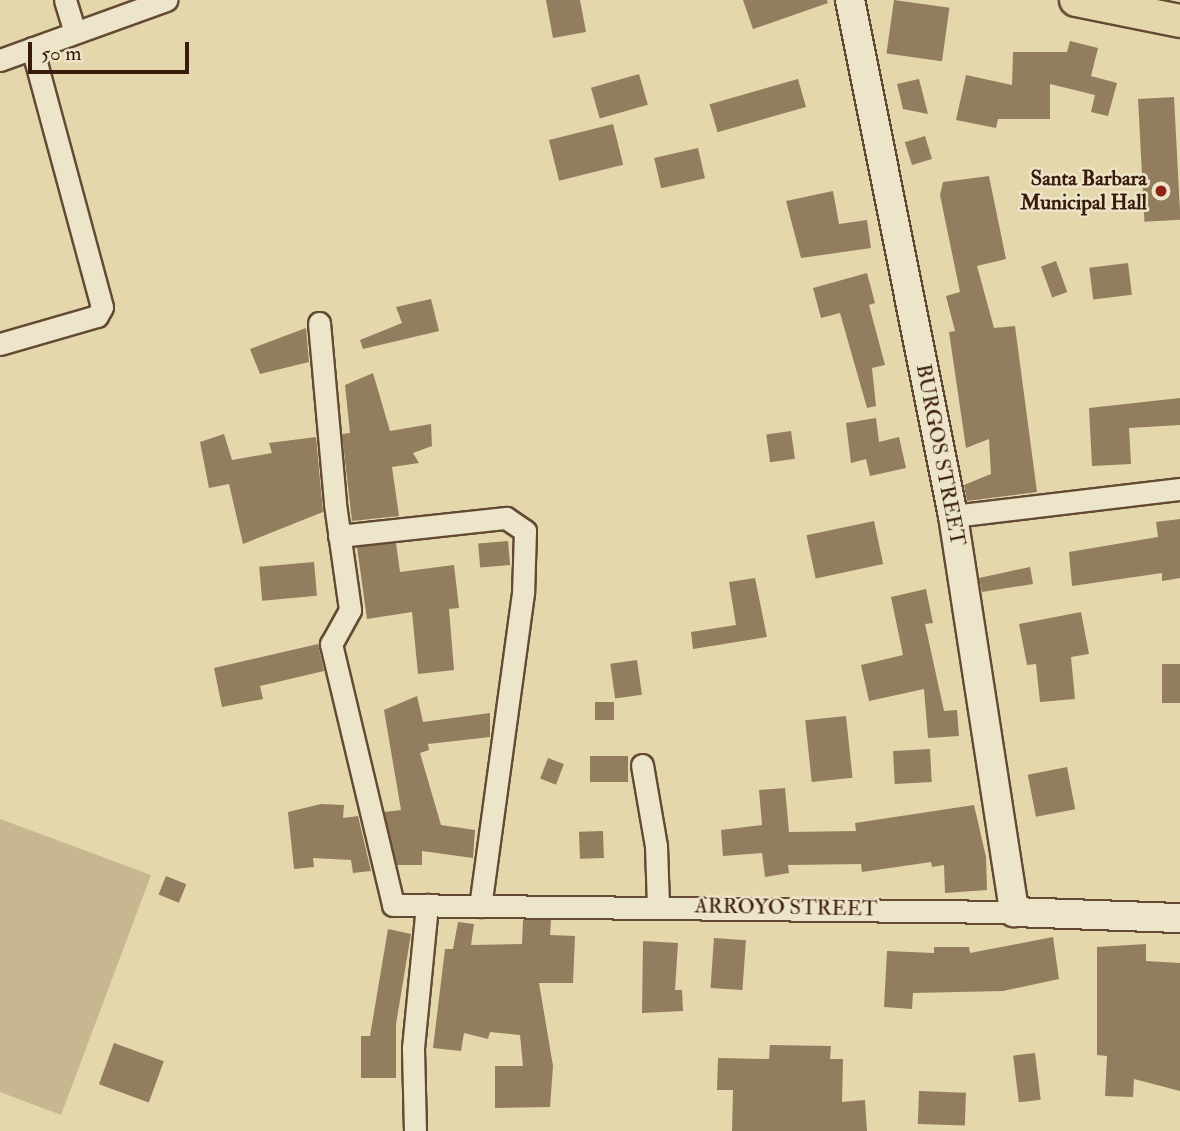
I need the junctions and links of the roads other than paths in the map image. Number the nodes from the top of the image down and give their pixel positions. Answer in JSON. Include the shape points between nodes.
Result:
{"nodes":[{"id":1,"x":65,"y":0,"type":"edge"},
{"id":2,"x":166,"y":0,"type":"edge"},
{"id":3,"x":850,"y":0,"type":"edge"},
{"id":4,"x":1076,"y":0,"type":"edge"},
{"id":5,"x":1180,"y":21,"type":"edge"},
{"id":6,"x":75,"y":32,"type":"junction"},
{"id":7,"x":32,"y":48,"type":"junction"},
{"id":8,"x":0,"y":60,"type":"edge"},
{"id":9,"x":319,"y":323,"type":"dead end"},
{"id":10,"x":0,"y":344,"type":"edge"},
{"id":11,"x":1180,"y":489,"type":"edge"},
{"id":12,"x":953,"y":516,"type":"junction"},
{"id":13,"x":340,"y":536,"type":"junction"},
{"id":14,"x":642,"y":765,"type":"dead end"},
{"id":15,"x":427,"y":905,"type":"junction"},
{"id":16,"x":658,"y":905,"type":"junction"},
{"id":17,"x":480,"y":906,"type":"junction"},
{"id":18,"x":1014,"y":912,"type":"junction"},
{"id":19,"x":1180,"y":918,"type":"edge"},
{"id":20,"x":415,"y":1131,"type":"edge"}],
"edges":[{"from":1,"to":6,"type":"street"},
{"from":2,"to":6,"type":"street"},
{"from":3,"to":12,"type":"street","name":"BURGOS STREET"},
{"from":4,"to":5,"type":"main road"},
{"from":6,"to":7,"type":"street"},
{"from":7,"to":8,"type":"street"},
{"from":7,"to":10,"type":"street","via":[[102,307],[97,316]]},
{"from":9,"to":13,"type":"street"},
{"from":11,"to":12,"type":"street"},
{"from":12,"to":18,"type":"street","name":"BURGOS STREET"},
{"from":13,"to":15,"type":"street","name":"ARROYO STREET","via":[[351,617],[331,644],[393,905]]},
{"from":13,"to":17,"type":"street","via":[[506,518],[525,531],[523,593]]},
{"from":14,"to":16,"type":"street","via":[[656,846]]},
{"from":15,"to":17,"type":"street","name":"ARROYO STREET"},
{"from":15,"to":20,"type":"street","via":[[413,1048]]},
{"from":16,"to":17,"type":"street","name":"ARROYO STREET"},
{"from":16,"to":18,"type":"street","name":"ARROYO STREET"},
{"from":18,"to":19,"type":"street","name":"ARROYO STREET"}]}
